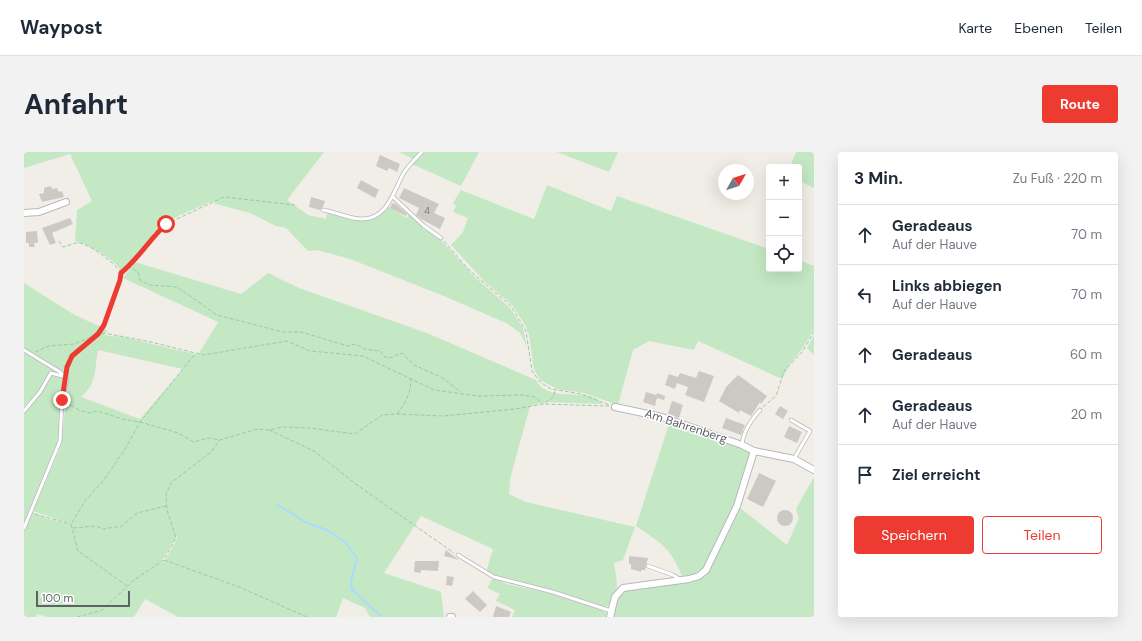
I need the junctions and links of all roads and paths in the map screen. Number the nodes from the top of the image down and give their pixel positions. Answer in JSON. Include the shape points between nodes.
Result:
{"nodes":[{"id":1,"x":422,"y":152,"type":"edge"},
{"id":2,"x":393,"y":198,"type":"junction"},
{"id":3,"x":66,"y":202,"type":"dead end"},
{"id":4,"x":295,"y":205,"type":"dead end"},
{"id":5,"x":323,"y":210,"type":"dead end"},
{"id":6,"x":24,"y":213,"type":"edge"},
{"id":7,"x":441,"y":238,"type":"joint"},
{"id":8,"x":58,"y":241,"type":"dead end"},
{"id":9,"x":128,"y":266,"type":"junction"},
{"id":10,"x":121,"y":273,"type":"junction"},
{"id":11,"x":814,"y":332,"type":"edge"},
{"id":12,"x":98,"y":334,"type":"junction"},
{"id":13,"x":24,"y":350,"type":"edge"},
{"id":14,"x":29,"y":354,"type":"junction"},
{"id":15,"x":195,"y":354,"type":"dead end"},
{"id":16,"x":62,"y":376,"type":"junction"},
{"id":17,"x":411,"y":378,"type":"junction"},
{"id":18,"x":67,"y":379,"type":"junction"},
{"id":19,"x":555,"y":390,"type":"junction"},
{"id":20,"x":461,"y":393,"type":"junction"},
{"id":21,"x":62,"y":400,"type":"junction"},
{"id":22,"x":543,"y":404,"type":"junction"},
{"id":23,"x":616,"y":406,"type":"dead end"},
{"id":24,"x":760,"y":410,"type":"joint"},
{"id":25,"x":24,"y":411,"type":"edge"},
{"id":26,"x":397,"y":414,"type":"junction"},
{"id":27,"x":791,"y":420,"type":"dead end"},
{"id":28,"x":140,"y":422,"type":"junction"},
{"id":29,"x":269,"y":430,"type":"junction"},
{"id":30,"x":220,"y":440,"type":"junction"},
{"id":31,"x":742,"y":445,"type":"junction"},
{"id":32,"x":754,"y":451,"type":"junction"},
{"id":33,"x":794,"y":459,"type":"junction"},
{"id":34,"x":814,"y":470,"type":"edge"},
{"id":35,"x":167,"y":506,"type":"junction"},
{"id":36,"x":31,"y":511,"type":"junction"},
{"id":37,"x":71,"y":524,"type":"junction"},
{"id":38,"x":24,"y":528,"type":"edge"},
{"id":39,"x":73,"y":528,"type":"junction"},
{"id":40,"x":458,"y":555,"type":"joint"},
{"id":41,"x":164,"y":560,"type":"junction"},
{"id":42,"x":648,"y":566,"type":"dead end"},
{"id":43,"x":682,"y":580,"type":"junction"},
{"id":44,"x":127,"y":586,"type":"junction"},
{"id":45,"x":611,"y":614,"type":"edge"},
{"id":46,"x":77,"y":617,"type":"edge"},
{"id":47,"x":307,"y":617,"type":"edge"}],
"edges":[{"from":1,"to":2,"type":"lane","via":[[406,170]]},
{"from":2,"to":5,"type":"lane","via":[[378,215],[369,218],[355,218]]},
{"from":2,"to":7,"type":"lane"},
{"from":3,"to":6,"type":"street","via":[[39,212]]},
{"from":4,"to":9,"type":"path","via":[[224,197],[166,224]]},
{"from":7,"to":19,"type":"path","via":[[468,269],[511,306],[527,335],[534,374],[543,385]]},
{"from":8,"to":10,"type":"path","via":[[63,247],[79,243],[90,247]]},
{"from":9,"to":10,"type":"path"},
{"from":9,"to":20,"type":"path","via":[[138,272],[140,280],[150,284],[177,287],[217,315],[283,332],[301,332],[348,346],[355,344],[365,349],[380,351],[385,357],[390,358],[402,353],[414,365],[441,377]]},
{"from":10,"to":12,"type":"path","via":[[104,325]]},
{"from":11,"to":24,"type":"path","via":[[802,352],[784,371],[775,397]]},
{"from":12,"to":14,"type":"path","via":[[74,344],[49,346]]},
{"from":12,"to":17,"type":"path","via":[[117,334],[203,355],[287,341],[310,351],[363,356]]},
{"from":12,"to":18,"type":"path","via":[[72,356],[67,367]]},
{"from":13,"to":14,"type":"lane"},
{"from":14,"to":16,"type":"lane","via":[[60,372]]},
{"from":15,"to":28,"type":"path"},
{"from":16,"to":18,"type":"lane"},
{"from":16,"to":25,"type":"lane","via":[[51,373],[40,392]]},
{"from":17,"to":20,"type":"path","via":[[434,390]]},
{"from":17,"to":26,"type":"path","via":[[406,402]]},
{"from":18,"to":21,"type":"lane"},
{"from":19,"to":22,"type":"path","via":[[553,397]]},
{"from":19,"to":22,"type":"path","via":[[582,394],[610,406]]},
{"from":20,"to":22,"type":"path","via":[[478,396],[524,395],[535,397]]},
{"from":21,"to":28,"type":"path","via":[[89,413],[98,411],[122,420]]},
{"from":21,"to":36,"type":"lane","via":[[60,441]]},
{"from":22,"to":26,"type":"path","via":[[443,416]]},
{"from":23,"to":31,"type":"street","name":"Am Bahrenberg","via":[[662,416]]},
{"from":24,"to":31,"type":"lane","via":[[745,433]]},
{"from":26,"to":29,"type":"path","via":[[382,416],[355,434],[310,428],[282,427]]},
{"from":27,"to":33,"type":"lane","via":[[810,431]]},
{"from":28,"to":30,"type":"path","via":[[178,433],[194,442],[209,438]]},
{"from":28,"to":37,"type":"path","via":[[124,451],[85,501]]},
{"from":29,"to":30,"type":"path","via":[[257,429]]},
{"from":29,"to":40,"type":"path","via":[[314,451],[362,489]]},
{"from":30,"to":35,"type":"path","via":[[211,452],[172,482],[166,494]]},
{"from":31,"to":32,"type":"street","name":"Am Bahrenberg"},
{"from":32,"to":33,"type":"street","name":"Am Bahrenberg"},
{"from":32,"to":43,"type":"street","via":[[739,502],[708,567],[697,576]]},
{"from":33,"to":34,"type":"street","name":"Am Bahrenberg"},
{"from":35,"to":39,"type":"path","via":[[138,513],[122,526],[103,529],[96,526]]},
{"from":35,"to":41,"type":"path","via":[[176,538]]},
{"from":36,"to":37,"type":"path","via":[[48,519]]},
{"from":36,"to":38,"type":"lane"},
{"from":37,"to":39,"type":"path"},
{"from":39,"to":44,"type":"path","via":[[78,551]]},
{"from":40,"to":45,"type":"lane","via":[[494,577],[553,592]]},
{"from":41,"to":44,"type":"path"},
{"from":41,"to":47,"type":"path","via":[[239,587]]},
{"from":42,"to":43,"type":"lane"},
{"from":43,"to":45,"type":"street","via":[[623,588],[615,597]]},
{"from":44,"to":46,"type":"path","via":[[102,610]]}]}
